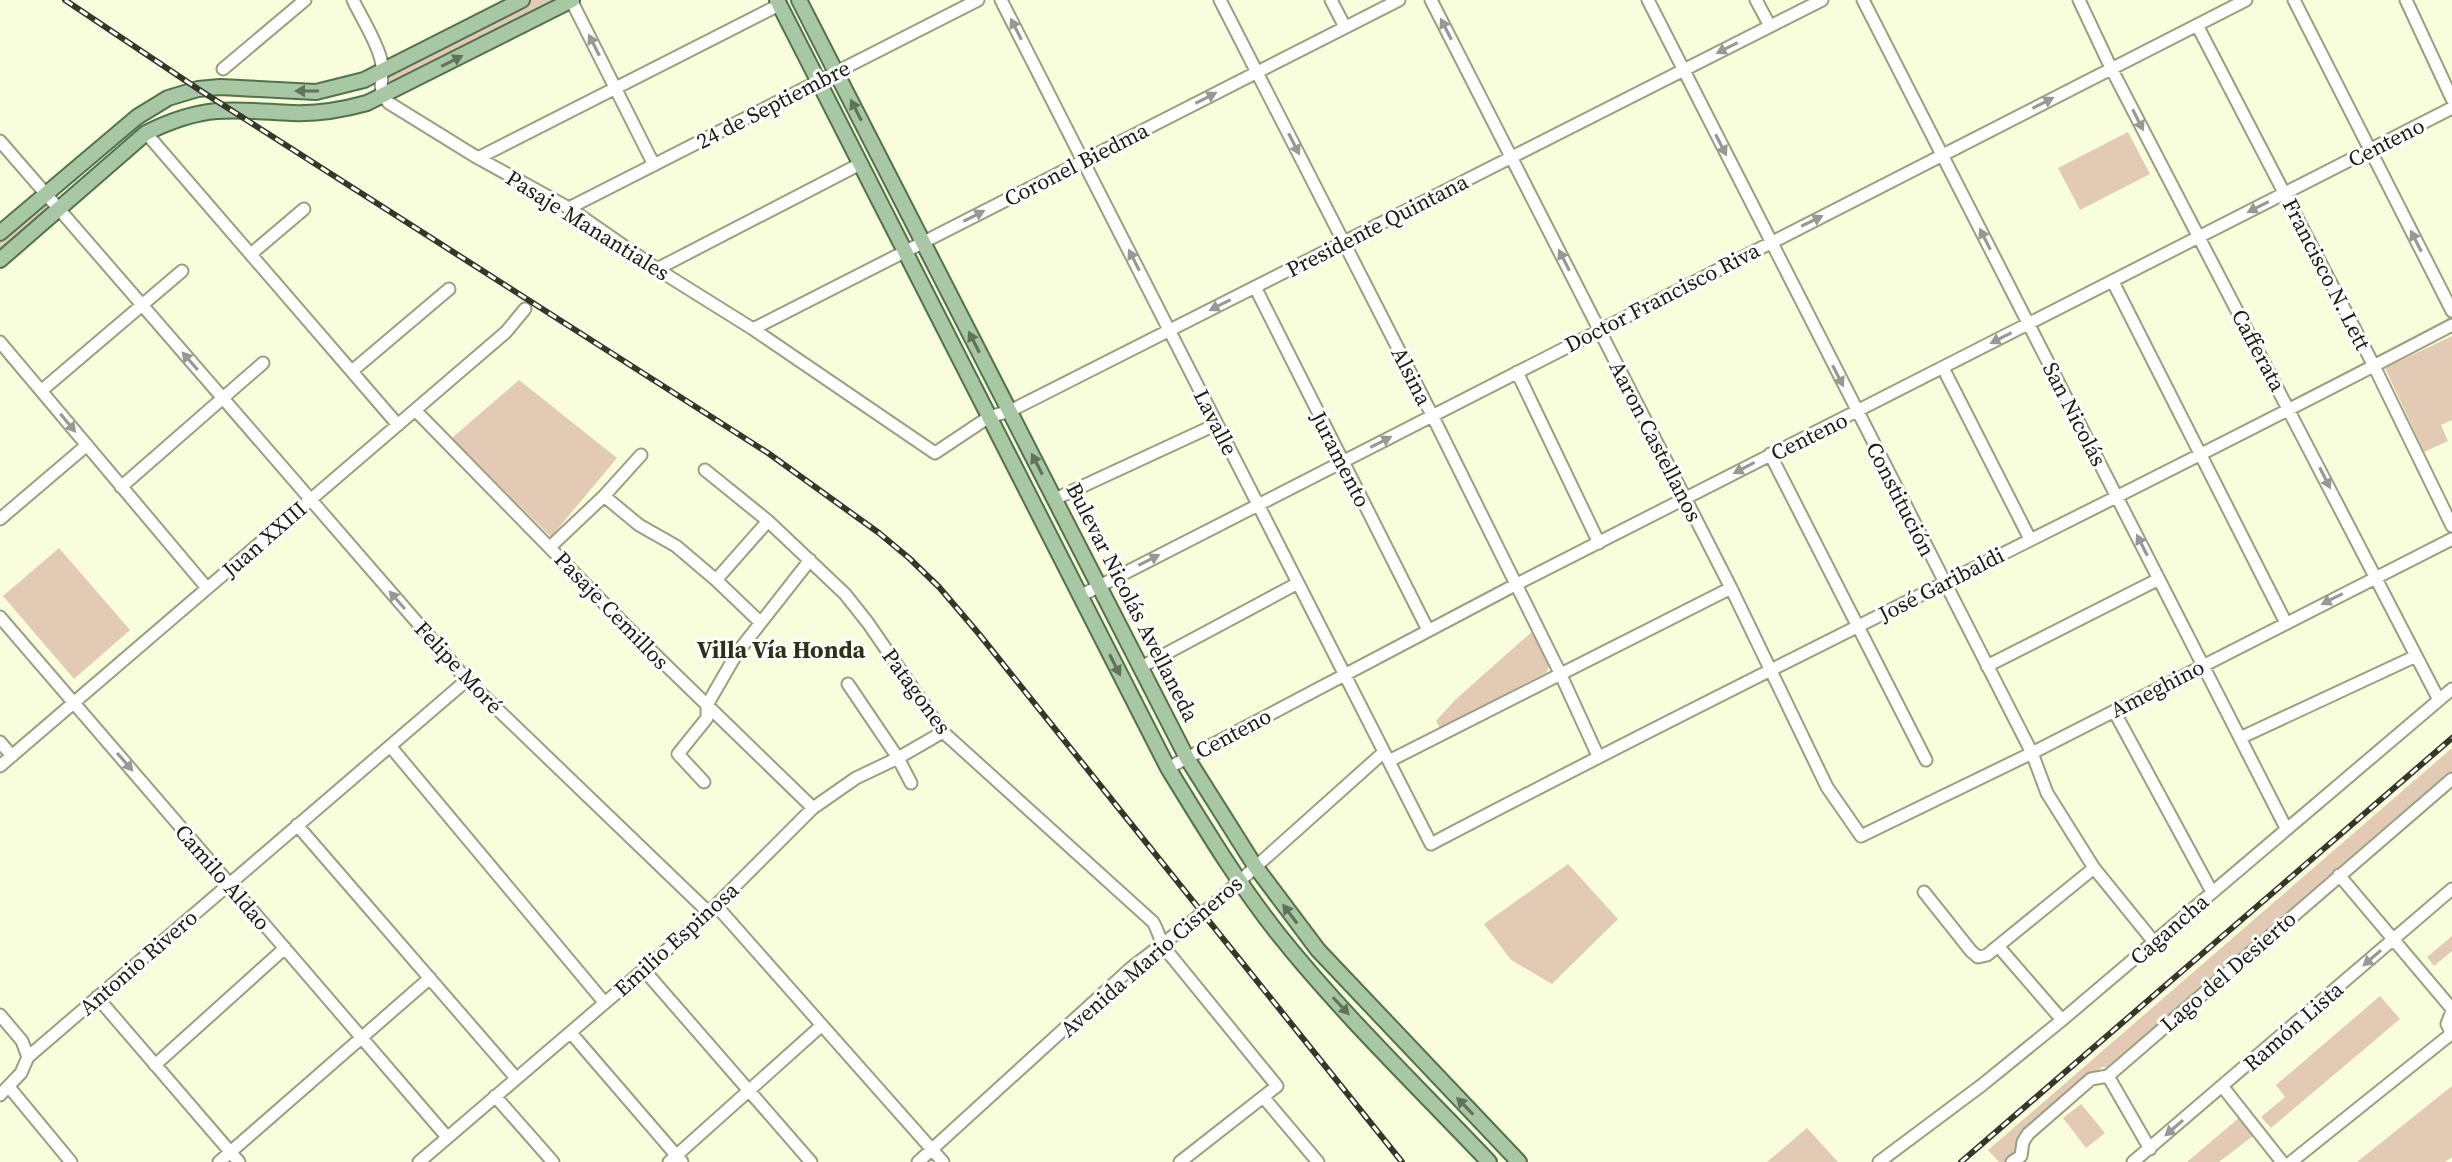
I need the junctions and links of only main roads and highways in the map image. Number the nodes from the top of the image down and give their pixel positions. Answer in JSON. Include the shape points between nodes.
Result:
{"nodes":[{"id":1,"x":522,"y":0,"type":"edge"},
{"id":2,"x":572,"y":0,"type":"edge"},
{"id":3,"x":799,"y":0,"type":"edge"},
{"id":4,"x":778,"y":2,"type":"edge"},
{"id":5,"x":0,"y":233,"type":"edge"},
{"id":6,"x":0,"y":260,"type":"edge"},
{"id":7,"x":1489,"y":1162,"type":"edge"},
{"id":8,"x":1519,"y":1162,"type":"edge"}],
"edges":[{"from":1,"to":5,"type":"main road","one_way":true,"via":[[344,87],[316,92],[220,87],[185,92],[137,117]]},
{"from":6,"to":2,"type":"main road","one_way":true,"via":[[146,133],[172,121],[218,111],[331,111],[367,103]]},
{"from":8,"to":3,"type":"main road","name":"Bulevar Nicolás Avellaneda","one_way":true,"via":[[1325,958],[1255,866],[1187,758]]},
{"from":4,"to":7,"type":"main road","name":"Bulevar Nicolás Avellaneda","one_way":true,"via":[[1168,768],[1279,935]]}]}
